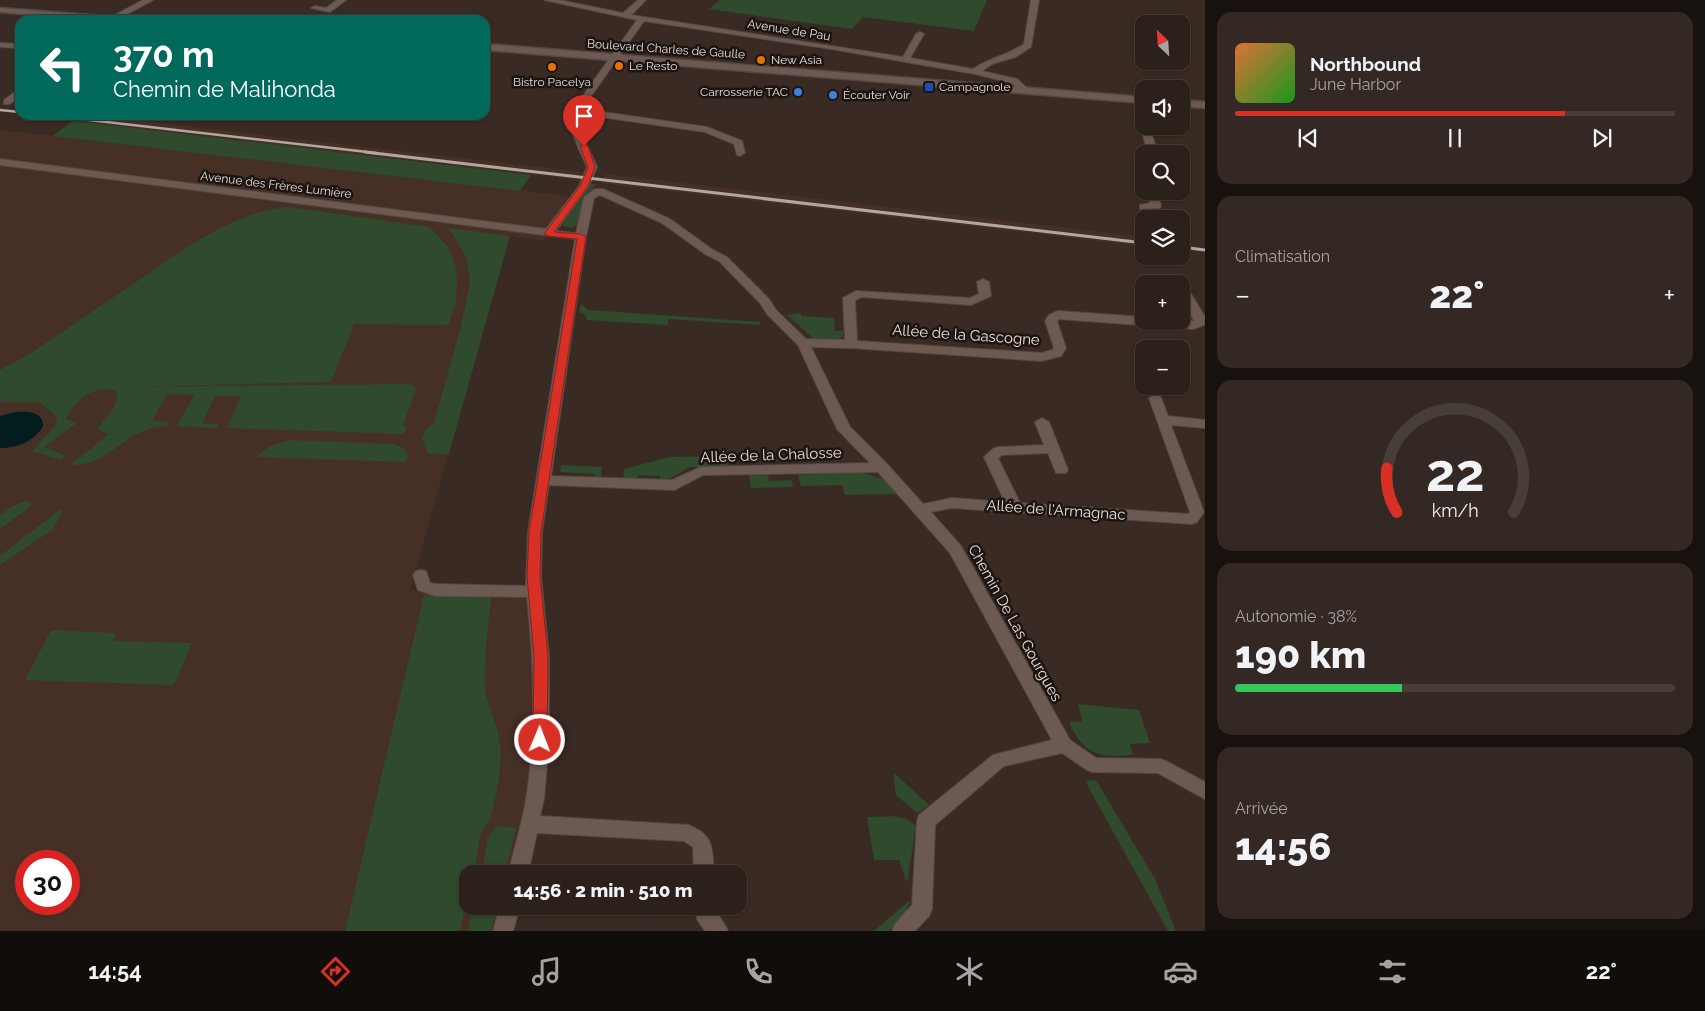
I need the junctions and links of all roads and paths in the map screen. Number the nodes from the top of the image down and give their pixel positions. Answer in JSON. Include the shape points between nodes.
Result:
{"nodes":[{"id":1,"x":149,"y":0,"type":"edge"},
{"id":2,"x":342,"y":0,"type":"edge"},
{"id":3,"x":548,"y":0,"type":"edge"},
{"id":4,"x":586,"y":0,"type":"edge"},
{"id":5,"x":642,"y":0,"type":"edge"},
{"id":6,"x":1035,"y":0,"type":"edge"},
{"id":7,"x":580,"y":7,"type":"junction"},
{"id":8,"x":316,"y":8,"type":"dead end"},
{"id":9,"x":0,"y":10,"type":"edge"},
{"id":10,"x":62,"y":15,"type":"edge"},
{"id":11,"x":119,"y":15,"type":"edge"},
{"id":12,"x":625,"y":16,"type":"junction"},
{"id":13,"x":642,"y":19,"type":"junction"},
{"id":14,"x":920,"y":34,"type":"dead end"},
{"id":15,"x":0,"y":45,"type":"edge"},
{"id":16,"x":15,"y":46,"type":"edge"},
{"id":17,"x":490,"y":47,"type":"edge"},
{"id":18,"x":613,"y":57,"type":"junction"},
{"id":19,"x":905,"y":60,"type":"junction"},
{"id":20,"x":975,"y":72,"type":"junction"},
{"id":21,"x":1024,"y":89,"type":"junction"},
{"id":22,"x":15,"y":95,"type":"edge"},
{"id":23,"x":1135,"y":99,"type":"edge"},
{"id":24,"x":7,"y":102,"type":"dead end"},
{"id":25,"x":1190,"y":104,"type":"edge"},
{"id":26,"x":1205,"y":105,"type":"edge"},
{"id":27,"x":576,"y":111,"type":"junction"},
{"id":28,"x":740,"y":153,"type":"dead end"},
{"id":29,"x":0,"y":162,"type":"edge"},
{"id":30,"x":15,"y":164,"type":"junction"},
{"id":31,"x":0,"y":172,"type":"edge"},
{"id":32,"x":1154,"y":200,"type":"edge"},
{"id":33,"x":1144,"y":208,"type":"dead end"},
{"id":34,"x":548,"y":234,"type":"junction"},
{"id":35,"x":581,"y":241,"type":"junction"},
{"id":36,"x":983,"y":282,"type":"dead end"},
{"id":37,"x":1190,"y":301,"type":"edge"},
{"id":38,"x":1135,"y":320,"type":"edge"},
{"id":39,"x":1190,"y":325,"type":"edge"},
{"id":40,"x":1193,"y":325,"type":"junction"},
{"id":41,"x":1205,"y":333,"type":"edge"},
{"id":42,"x":803,"y":343,"type":"junction"},
{"id":43,"x":851,"y":344,"type":"junction"},
{"id":44,"x":1156,"y":398,"type":"dead end"},
{"id":45,"x":1164,"y":420,"type":"junction"},
{"id":46,"x":1042,"y":422,"type":"dead end"},
{"id":47,"x":1205,"y":424,"type":"edge"},
{"id":48,"x":1053,"y":449,"type":"junction"},
{"id":49,"x":882,"y":467,"type":"junction"},
{"id":50,"x":1061,"y":470,"type":"dead end"},
{"id":51,"x":544,"y":480,"type":"junction"},
{"id":52,"x":1015,"y":507,"type":"junction"},
{"id":53,"x":920,"y":510,"type":"junction"},
{"id":54,"x":421,"y":575,"type":"dead end"},
{"id":55,"x":536,"y":592,"type":"junction"},
{"id":56,"x":1064,"y":745,"type":"junction"},
{"id":57,"x":1205,"y":791,"type":"edge"},
{"id":58,"x":530,"y":824,"type":"junction"},
{"id":59,"x":520,"y":865,"type":"edge"},
{"id":60,"x":703,"y":865,"type":"edge"},
{"id":61,"x":507,"y":915,"type":"edge"},
{"id":62,"x":707,"y":915,"type":"edge"},
{"id":63,"x":503,"y":931,"type":"edge"},
{"id":64,"x":718,"y":931,"type":"edge"},
{"id":65,"x":902,"y":931,"type":"edge"}],
"edges":[{"from":1,"to":11,"type":"street"},
{"from":2,"to":8,"type":"street","via":[[327,10]]},
{"from":3,"to":7,"type":"street","name":"Avenue de Pau"},
{"from":4,"to":7,"type":"street"},
{"from":5,"to":12,"type":"street"},
{"from":6,"to":20,"type":"street","via":[[1028,45],[1013,55],[989,62]]},
{"from":7,"to":12,"type":"street","name":"Avenue de Pau"},
{"from":9,"to":10,"type":"main road"},
{"from":12,"to":13,"type":"street","name":"Avenue de Pau"},
{"from":13,"to":18,"type":"street"},
{"from":13,"to":19,"type":"street","name":"Avenue de Pau"},
{"from":14,"to":19,"type":"street"},
{"from":15,"to":16,"type":"street"},
{"from":17,"to":18,"type":"main road","name":"Boulevard Charles de Gaulle"},
{"from":18,"to":21,"type":"main road","name":"Boulevard Charles de Gaulle"},
{"from":18,"to":27,"type":"street"},
{"from":19,"to":20,"type":"street","name":"Avenue de Pau"},
{"from":20,"to":21,"type":"street","name":"Avenue de Pau","via":[[1014,81]]},
{"from":21,"to":23,"type":"main road","name":"Boulevard Charles de Gaulle"},
{"from":22,"to":24,"type":"street"},
{"from":25,"to":26,"type":"main road"},
{"from":27,"to":28,"type":"street","via":[[708,130],[739,143]]},
{"from":27,"to":34,"type":"street","via":[[575,128],[592,167],[584,186]]},
{"from":29,"to":30,"type":"street","name":"Avenue des Frères Lumière"},
{"from":30,"to":31,"type":"street"},
{"from":30,"to":34,"type":"street","name":"Avenue des Frères Lumière"},
{"from":32,"to":33,"type":"street","via":[[1156,206]]},
{"from":34,"to":35,"type":"street","name":"Avenue des Frères Lumière"},
{"from":35,"to":42,"type":"street","name":"Chemin De Las Gourgues","via":[[589,197],[599,191],[666,221],[723,259]]},
{"from":35,"to":51,"type":"street"},
{"from":36,"to":43,"type":"street","via":[[985,296],[970,302],[852,296],[849,298]]},
{"from":37,"to":40,"type":"street","via":[[1200,318],[1200,323]]},
{"from":38,"to":43,"type":"street","name":"Allée de la Gascogne","via":[[1069,315],[1053,317],[1051,321],[1060,348],[1057,353],[1042,357]]},
{"from":39,"to":40,"type":"street"},
{"from":40,"to":41,"type":"street"},
{"from":42,"to":43,"type":"street","name":"Allée de la Gascogne"},
{"from":42,"to":49,"type":"street","name":"Chemin De Las Gourgues","via":[[844,428]]},
{"from":44,"to":45,"type":"street"},
{"from":45,"to":47,"type":"street"},
{"from":45,"to":52,"type":"street","name":"Allée de l'Armagnac","via":[[1197,512],[1192,519]]},
{"from":46,"to":48,"type":"street"},
{"from":48,"to":50,"type":"street"},
{"from":48,"to":52,"type":"street","via":[[999,450],[991,457]]},
{"from":49,"to":51,"type":"street","name":"Allée de la Chalosse","via":[[700,471],[674,484]]},
{"from":49,"to":53,"type":"street","name":"Chemin De Las Gourgues"},
{"from":51,"to":55,"type":"street","via":[[535,532]]},
{"from":52,"to":53,"type":"street","name":"Allée de l'Armagnac","via":[[952,503]]},
{"from":53,"to":56,"type":"street","name":"Chemin De Las Gourgues","via":[[956,550]]},
{"from":54,"to":55,"type":"street","via":[[423,586],[435,590]]},
{"from":55,"to":58,"type":"street","via":[[541,656],[540,740]]},
{"from":56,"to":57,"type":"street","via":[[1093,766],[1160,766]]},
{"from":56,"to":65,"type":"street","via":[[1000,760],[926,821],[922,909]]},
{"from":58,"to":59,"type":"street"},
{"from":58,"to":60,"type":"street","via":[[688,833],[702,843]]},
{"from":61,"to":63,"type":"street"},
{"from":62,"to":64,"type":"street"}]}
